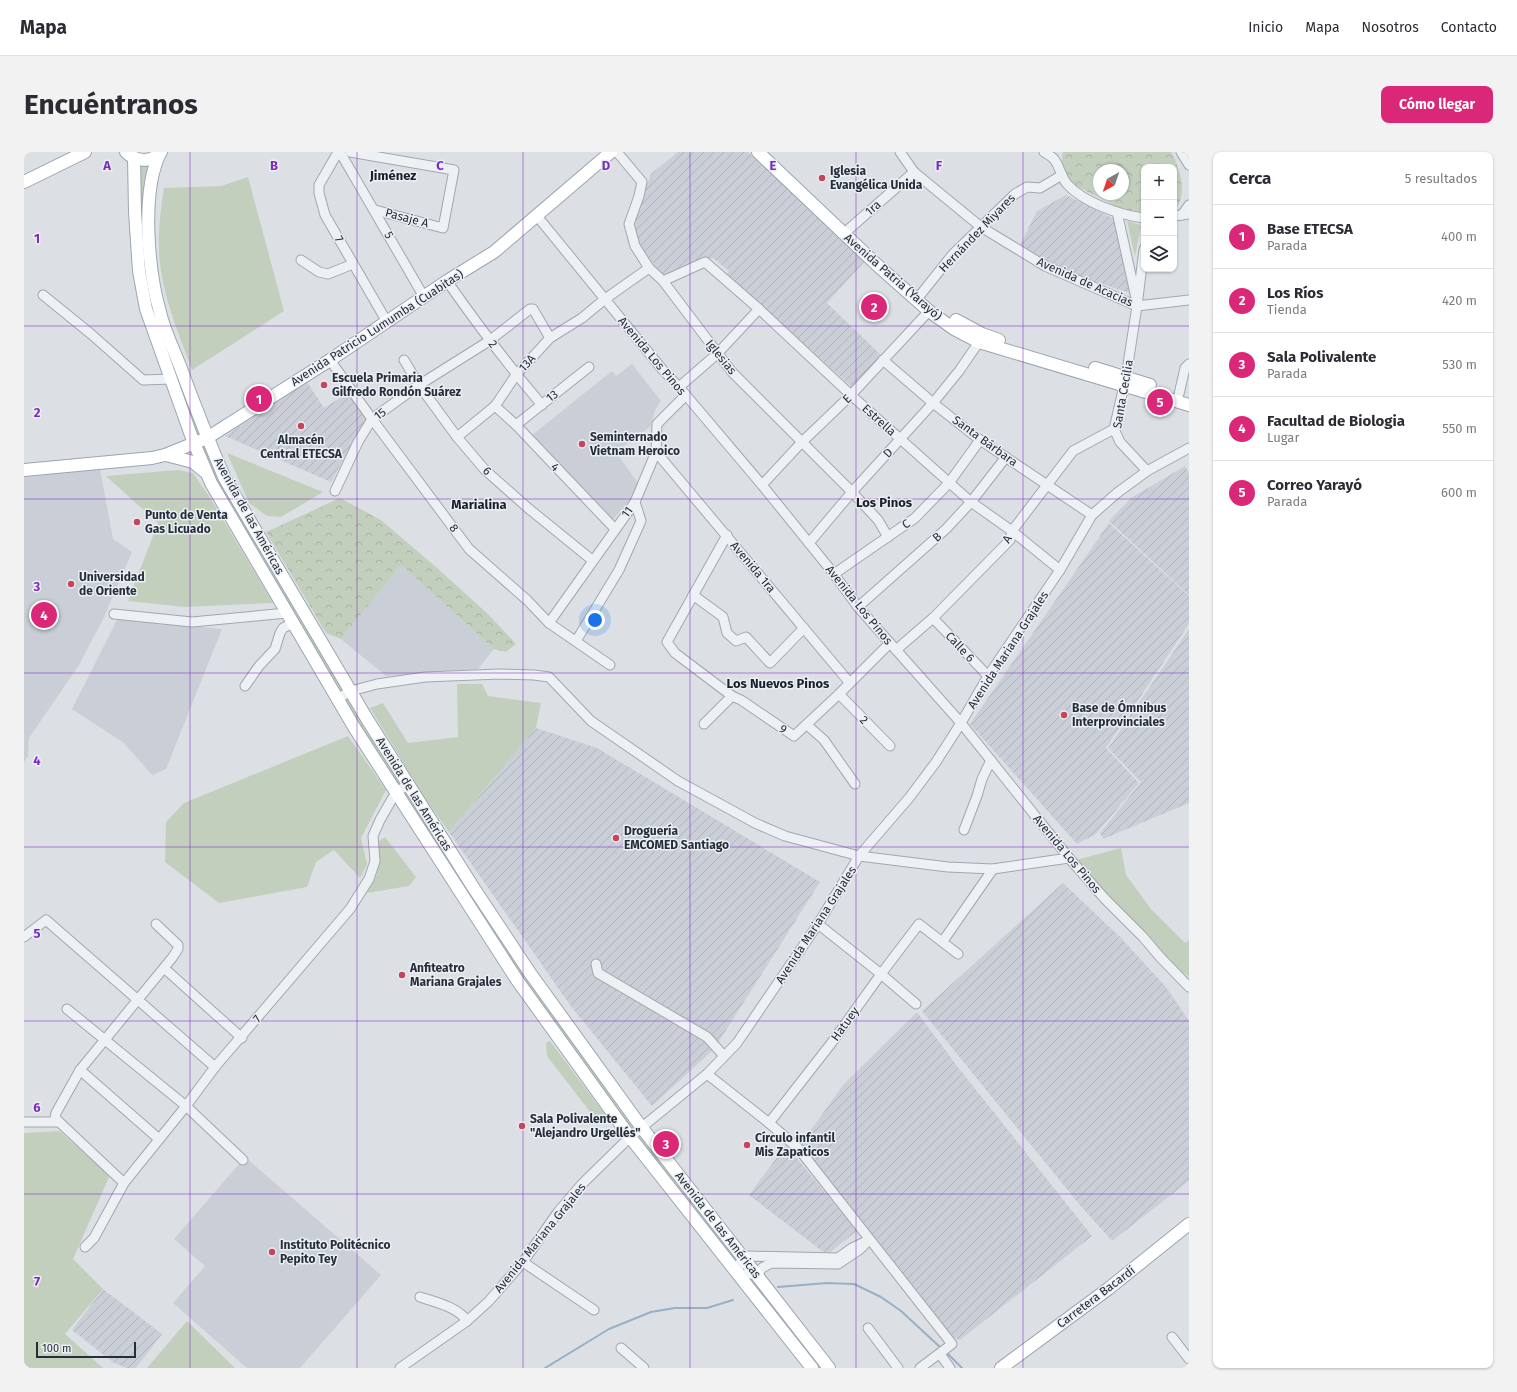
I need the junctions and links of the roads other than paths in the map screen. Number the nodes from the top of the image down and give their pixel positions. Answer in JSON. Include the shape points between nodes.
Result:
{"nodes":[{"id":1,"x":85,"y":152,"type":"edge"},
{"id":2,"x":160,"y":152,"type":"edge"},
{"id":3,"x":339,"y":152,"type":"edge"},
{"id":4,"x":350,"y":152,"type":"edge"},
{"id":5,"x":611,"y":152,"type":"edge"},
{"id":6,"x":617,"y":152,"type":"edge"},
{"id":7,"x":758,"y":152,"type":"edge"},
{"id":8,"x":770,"y":152,"type":"edge"},
{"id":9,"x":900,"y":152,"type":"edge"},
{"id":10,"x":1044,"y":152,"type":"edge"},
{"id":11,"x":1181,"y":152,"type":"edge"},
{"id":12,"x":130,"y":155,"type":"edge"},
{"id":13,"x":1055,"y":155,"type":"edge"},
{"id":14,"x":1189,"y":165,"type":"edge"},
{"id":15,"x":914,"y":172,"type":"junction"},
{"id":16,"x":1062,"y":175,"type":"junction"},
{"id":17,"x":24,"y":182,"type":"edge"},
{"id":18,"x":1189,"y":205,"type":"edge"},
{"id":19,"x":375,"y":210,"type":"junction"},
{"id":20,"x":1117,"y":212,"type":"junction"},
{"id":21,"x":1182,"y":215,"type":"edge"},
{"id":22,"x":537,"y":216,"type":"junction"},
{"id":23,"x":1141,"y":218,"type":"edge"},
{"id":24,"x":982,"y":227,"type":"junction"},
{"id":25,"x":849,"y":229,"type":"junction"},
{"id":26,"x":301,"y":260,"type":"dead end"},
{"id":27,"x":879,"y":261,"type":"junction"},
{"id":28,"x":353,"y":264,"type":"junction"},
{"id":29,"x":649,"y":268,"type":"junction"},
{"id":30,"x":1142,"y":272,"type":"edge"},
{"id":31,"x":447,"y":281,"type":"junction"},
{"id":32,"x":663,"y":281,"type":"junction"},
{"id":33,"x":921,"y":294,"type":"junction"},
{"id":34,"x":43,"y":295,"type":"dead end"},
{"id":35,"x":424,"y":297,"type":"junction"},
{"id":36,"x":605,"y":299,"type":"junction"},
{"id":37,"x":1189,"y":300,"type":"edge"},
{"id":38,"x":1138,"y":306,"type":"junction"},
{"id":39,"x":759,"y":309,"type":"junction"},
{"id":40,"x":928,"y":311,"type":"junction"},
{"id":41,"x":387,"y":322,"type":"junction"},
{"id":42,"x":550,"y":338,"type":"junction"},
{"id":43,"x":489,"y":340,"type":"junction"},
{"id":44,"x":979,"y":342,"type":"junction"},
{"id":45,"x":717,"y":354,"type":"junction"},
{"id":46,"x":330,"y":360,"type":"junction"},
{"id":47,"x":404,"y":360,"type":"dead end"},
{"id":48,"x":883,"y":360,"type":"junction"},
{"id":49,"x":1189,"y":364,"type":"edge"},
{"id":50,"x":589,"y":367,"type":"dead end"},
{"id":51,"x":516,"y":375,"type":"junction"},
{"id":52,"x":171,"y":379,"type":"junction"},
{"id":53,"x":1126,"y":382,"type":"junction"},
{"id":54,"x":419,"y":385,"type":"junction"},
{"id":55,"x":679,"y":387,"type":"junction"},
{"id":56,"x":851,"y":395,"type":"junction"},
{"id":57,"x":1184,"y":395,"type":"edge"},
{"id":58,"x":685,"y":396,"type":"junction"},
{"id":59,"x":933,"y":403,"type":"junction"},
{"id":60,"x":542,"y":405,"type":"junction"},
{"id":61,"x":1189,"y":405,"type":"edge"},
{"id":62,"x":495,"y":406,"type":"junction"},
{"id":63,"x":372,"y":419,"type":"junction"},
{"id":64,"x":516,"y":425,"type":"junction"},
{"id":65,"x":1114,"y":429,"type":"junction"},
{"id":66,"x":457,"y":437,"type":"junction"},
{"id":67,"x":207,"y":438,"type":"junction"},
{"id":68,"x":900,"y":440,"type":"junction"},
{"id":69,"x":980,"y":440,"type":"junction"},
{"id":70,"x":801,"y":443,"type":"junction"},
{"id":71,"x":194,"y":444,"type":"junction"},
{"id":72,"x":1189,"y":448,"type":"edge"},
{"id":73,"x":656,"y":452,"type":"junction"},
{"id":74,"x":165,"y":455,"type":"junction"},
{"id":75,"x":1006,"y":457,"type":"junction"},
{"id":76,"x":24,"y":470,"type":"edge"},
{"id":77,"x":1147,"y":471,"type":"junction"},
{"id":78,"x":206,"y":472,"type":"junction"},
{"id":79,"x":949,"y":482,"type":"junction"},
{"id":80,"x":762,"y":485,"type":"junction"},
{"id":81,"x":1047,"y":485,"type":"junction"},
{"id":82,"x":335,"y":491,"type":"dead end"},
{"id":83,"x":852,"y":492,"type":"junction"},
{"id":84,"x":635,"y":502,"type":"junction"},
{"id":85,"x":970,"y":502,"type":"junction"},
{"id":86,"x":1092,"y":515,"type":"junction"},
{"id":87,"x":615,"y":529,"type":"junction"},
{"id":88,"x":1012,"y":531,"type":"junction"},
{"id":89,"x":727,"y":536,"type":"junction"},
{"id":90,"x":888,"y":537,"type":"junction"},
{"id":91,"x":809,"y":544,"type":"junction"},
{"id":92,"x":592,"y":560,"type":"junction"},
{"id":93,"x":1060,"y":570,"type":"junction"},
{"id":94,"x":834,"y":574,"type":"junction"},
{"id":95,"x":693,"y":595,"type":"junction"},
{"id":96,"x":858,"y":607,"type":"junction"},
{"id":97,"x":114,"y":614,"type":"dead end"},
{"id":98,"x":290,"y":618,"type":"junction"},
{"id":99,"x":933,"y":618,"type":"junction"},
{"id":100,"x":549,"y":623,"type":"junction"},
{"id":101,"x":804,"y":628,"type":"junction"},
{"id":102,"x":576,"y":641,"type":"junction"},
{"id":103,"x":893,"y":646,"type":"junction"},
{"id":104,"x":610,"y":666,"type":"dead end"},
{"id":105,"x":988,"y":676,"type":"junction"},
{"id":106,"x":849,"y":682,"type":"junction"},
{"id":107,"x":245,"y":686,"type":"dead end"},
{"id":108,"x":351,"y":691,"type":"junction"},
{"id":109,"x":838,"y":694,"type":"junction"},
{"id":110,"x":732,"y":696,"type":"junction"},
{"id":111,"x":337,"y":699,"type":"junction"},
{"id":112,"x":961,"y":723,"type":"junction"},
{"id":113,"x":704,"y":724,"type":"dead end"},
{"id":114,"x":807,"y":725,"type":"junction"},
{"id":115,"x":890,"y":746,"type":"dead end"},
{"id":116,"x":991,"y":760,"type":"junction"},
{"id":117,"x":855,"y":784,"type":"dead end"},
{"id":118,"x":408,"y":785,"type":"junction"},
{"id":119,"x":396,"y":792,"type":"junction"},
{"id":120,"x":964,"y":830,"type":"dead end"},
{"id":121,"x":859,"y":856,"type":"junction"},
{"id":122,"x":1069,"y":858,"type":"junction"},
{"id":123,"x":993,"y":869,"type":"junction"},
{"id":124,"x":156,"y":924,"type":"dead end"},
{"id":125,"x":818,"y":924,"type":"junction"},
{"id":126,"x":24,"y":937,"type":"edge"},
{"id":127,"x":943,"y":941,"type":"junction"},
{"id":128,"x":958,"y":954,"type":"dead end"},
{"id":129,"x":596,"y":964,"type":"dead end"},
{"id":130,"x":164,"y":968,"type":"junction"},
{"id":131,"x":881,"y":974,"type":"junction"},
{"id":132,"x":1189,"y":987,"type":"edge"},
{"id":133,"x":138,"y":1000,"type":"junction"},
{"id":134,"x":916,"y":1004,"type":"dead end"},
{"id":135,"x":67,"y":1009,"type":"dead end"},
{"id":136,"x":242,"y":1038,"type":"junction"},
{"id":137,"x":105,"y":1039,"type":"junction"},
{"id":138,"x":724,"y":1056,"type":"junction"},
{"id":139,"x":215,"y":1067,"type":"junction"},
{"id":140,"x":80,"y":1070,"type":"junction"},
{"id":141,"x":707,"y":1074,"type":"junction"},
{"id":142,"x":186,"y":1106,"type":"junction"},
{"id":143,"x":24,"y":1122,"type":"edge"},
{"id":144,"x":59,"y":1122,"type":"junction"},
{"id":145,"x":769,"y":1122,"type":"junction"},
{"id":146,"x":642,"y":1128,"type":"junction"},
{"id":147,"x":630,"y":1137,"type":"junction"},
{"id":148,"x":159,"y":1140,"type":"junction"},
{"id":149,"x":243,"y":1160,"type":"dead end"},
{"id":150,"x":124,"y":1182,"type":"junction"},
{"id":151,"x":1189,"y":1224,"type":"edge"},
{"id":152,"x":869,"y":1240,"type":"junction"},
{"id":153,"x":85,"y":1247,"type":"dead end"},
{"id":154,"x":742,"y":1257,"type":"junction"},
{"id":155,"x":523,"y":1262,"type":"junction"},
{"id":156,"x":737,"y":1274,"type":"junction"},
{"id":157,"x":756,"y":1274,"type":"junction"},
{"id":158,"x":420,"y":1297,"type":"dead end"},
{"id":159,"x":594,"y":1310,"type":"dead end"},
{"id":160,"x":467,"y":1321,"type":"junction"},
{"id":161,"x":868,"y":1328,"type":"dead end"},
{"id":162,"x":1172,"y":1337,"type":"dead end"},
{"id":163,"x":621,"y":1348,"type":"dead end"},
{"id":164,"x":940,"y":1354,"type":"junction"},
{"id":165,"x":1189,"y":1359,"type":"edge"},
{"id":166,"x":400,"y":1368,"type":"edge"},
{"id":167,"x":644,"y":1368,"type":"edge"},
{"id":168,"x":812,"y":1368,"type":"edge"},
{"id":169,"x":829,"y":1368,"type":"edge"},
{"id":170,"x":898,"y":1368,"type":"edge"},
{"id":171,"x":920,"y":1368,"type":"edge"},
{"id":172,"x":950,"y":1368,"type":"edge"},
{"id":173,"x":1000,"y":1368,"type":"edge"}],
"edges":[{"from":1,"to":17,"type":"main road"},
{"from":2,"to":12,"type":"main road","via":[[148,160]]},
{"from":2,"to":67,"type":"main road","name":"Avenida de las Américas","via":[[150,191],[148,231],[153,274],[160,312]]},
{"from":3,"to":19,"type":"street","name":"5"},
{"from":3,"to":28,"type":"street","name":"7","via":[[319,185],[319,193],[325,215]]},
{"from":4,"to":19,"type":"street","name":"Pasaje A","via":[[454,170],[442,228]]},
{"from":5,"to":22,"type":"main road","name":"Avenida Patricio Lumumba (Cuabitas)"},
{"from":6,"to":29,"type":"street","name":"Iglesias","via":[[642,182],[629,224],[635,246]]},
{"from":7,"to":27,"type":"main road","name":"Avenida Patria (Yarayó)"},
{"from":8,"to":25,"type":"main road","name":"Avenida Patria (Yarayó)"},
{"from":9,"to":15,"type":"street","name":"Avenida de Acacias"},
{"from":10,"to":13,"type":"street"},
{"from":11,"to":14,"type":"street"},
{"from":12,"to":52,"type":"main road","name":"Avenida de las Américas","via":[[139,271],[146,309]]},
{"from":13,"to":16,"type":"street"},
{"from":15,"to":24,"type":"street","name":"Avenida de Acacias"},
{"from":15,"to":25,"type":"street","name":"1ra"},
{"from":16,"to":20,"type":"street","via":[[1076,192]]},
{"from":16,"to":24,"type":"street","name":"Hernández Miyares","via":[[1040,188],[1027,187],[1015,194]]},
{"from":18,"to":21,"type":"street"},
{"from":19,"to":35,"type":"street","name":"5"},
{"from":20,"to":23,"type":"street"},
{"from":20,"to":38,"type":"street","name":"Santa Cecilia"},
{"from":22,"to":31,"type":"main road","name":"Avenida Patricio Lumumba (Cuabitas)","via":[[494,252]]},
{"from":22,"to":36,"type":"street","name":"Avenida Los Pinos"},
{"from":24,"to":33,"type":"street","name":"Hernández Miyares","via":[[954,254]]},
{"from":24,"to":38,"type":"street","name":"Avenida de Acacias","via":[[1046,266]]},
{"from":25,"to":27,"type":"main road","name":"Avenida Patria (Yarayó)"},
{"from":26,"to":28,"type":"street","via":[[319,272],[328,274]]},
{"from":27,"to":33,"type":"main road","name":"Avenida Patria (Yarayó)"},
{"from":27,"to":40,"type":"main road","name":"Avenida Patria (Yarayó)"},
{"from":28,"to":41,"type":"street","name":"7"},
{"from":29,"to":32,"type":"street","name":"Iglesias"},
{"from":29,"to":36,"type":"street"},
{"from":30,"to":38,"type":"street","name":"Santa Cecilia"},
{"from":31,"to":35,"type":"main road","name":"Avenida Patricio Lumumba (Cuabitas)"},
{"from":31,"to":43,"type":"street","name":"2"},
{"from":32,"to":39,"type":"street","name":"Estrella","via":[[705,262]]},
{"from":32,"to":45,"type":"street","name":"Iglesias"},
{"from":33,"to":53,"type":"main road","name":"Avenida Patria (Yarayó)","via":[[957,321],[982,334]]},
{"from":34,"to":52,"type":"street","via":[[143,380]]},
{"from":35,"to":41,"type":"main road","name":"Avenida Patricio Lumumba (Cuabitas)"},
{"from":36,"to":42,"type":"street","name":"13A","via":[[582,318]]},
{"from":36,"to":55,"type":"street","name":"Avenida Los Pinos","via":[[662,370]]},
{"from":37,"to":38,"type":"street","name":"Avenida de Acacias"},
{"from":38,"to":53,"type":"street","name":"Santa Cecilia"},
{"from":39,"to":45,"type":"street"},
{"from":39,"to":56,"type":"street","name":"Estrella"},
{"from":40,"to":44,"type":"main road","name":"Avenida Patria (Yarayó)"},
{"from":40,"to":48,"type":"street","name":"E"},
{"from":41,"to":46,"type":"main road","name":"Avenida Patricio Lumumba (Cuabitas)"},
{"from":42,"to":43,"type":"street","name":"15","via":[[533,309],[530,309]]},
{"from":42,"to":51,"type":"street","name":"13A"},
{"from":43,"to":51,"type":"street","name":"2"},
{"from":43,"to":54,"type":"street","name":"15"},
{"from":44,"to":53,"type":"main road","name":"Avenida Patria (Yarayó)"},
{"from":44,"to":59,"type":"street","name":"D"},
{"from":45,"to":55,"type":"street"},
{"from":45,"to":70,"type":"street","name":"Iglesias"},
{"from":46,"to":63,"type":"street","name":"8"},
{"from":46,"to":67,"type":"main road","name":"Avenida Patricio Lumumba (Cuabitas)"},
{"from":47,"to":54,"type":"street","name":"6"},
{"from":48,"to":56,"type":"street","name":"E"},
{"from":48,"to":59,"type":"street","name":"Santa Bárbara"},
{"from":49,"to":57,"type":"street","via":[[1185,368]]},
{"from":50,"to":60,"type":"street","name":"13"},
{"from":51,"to":60,"type":"street","name":"2"},
{"from":51,"to":62,"type":"street","name":"13A"},
{"from":52,"to":71,"type":"main road","name":"Avenida de las Américas"},
{"from":53,"to":57,"type":"main road","name":"Avenida Patria (Yarayó)"},
{"from":53,"to":61,"type":"main road","name":"Avenida Patria (Yarayó)"},
{"from":53,"to":65,"type":"street","name":"Santa Cecilia"},
{"from":54,"to":63,"type":"street","name":"15"},
{"from":54,"to":66,"type":"street","name":"6"},
{"from":55,"to":58,"type":"street","name":"Avenida Los Pinos"},
{"from":56,"to":68,"type":"street","name":"Estrella"},
{"from":56,"to":70,"type":"street","name":"E"},
{"from":58,"to":73,"type":"street","name":"11","via":[[657,424]]},
{"from":58,"to":80,"type":"street","name":"Avenida Los Pinos"},
{"from":59,"to":68,"type":"street","name":"D"},
{"from":59,"to":69,"type":"street","name":"Santa Bárbara"},
{"from":60,"to":64,"type":"street","name":"13"},
{"from":62,"to":64,"type":"street","name":"4"},
{"from":62,"to":66,"type":"street","name":"13A"},
{"from":63,"to":82,"type":"street","name":"15"},
{"from":63,"to":100,"type":"street","name":"8","via":[[469,549]]},
{"from":64,"to":87,"type":"street","name":"4"},
{"from":65,"to":77,"type":"street","name":"Santa Cecilia","via":[[1120,442]]},
{"from":65,"to":81,"type":"street","name":"A","via":[[1073,451]]},
{"from":66,"to":92,"type":"street","name":"6","via":[[484,470]]},
{"from":67,"to":71,"type":"main road","name":"Avenida Patricio Lumumba (Cuabitas)"},
{"from":67,"to":108,"type":"main road","name":"Avenida de las Américas","via":[[225,479]]},
{"from":68,"to":79,"type":"street","name":"Estrella"},
{"from":68,"to":83,"type":"street","name":"D"},
{"from":69,"to":75,"type":"street","name":"Santa Bárbara"},
{"from":69,"to":79,"type":"street","name":"C"},
{"from":70,"to":80,"type":"street","name":"E"},
{"from":70,"to":83,"type":"street","name":"Iglesias"},
{"from":71,"to":74,"type":"main road","name":"Avenida Patricio Lumumba (Cuabitas)"},
{"from":71,"to":78,"type":"main road","name":"Avenida de las Américas"},
{"from":72,"to":77,"type":"street","name":"Avenida Mariana Grajales"},
{"from":73,"to":84,"type":"street","name":"11"},
{"from":73,"to":89,"type":"street","name":"Avenida 1ra"},
{"from":74,"to":76,"type":"main road","name":"Avenida Patricio Lumumba (Cuabitas)"},
{"from":74,"to":78,"type":"main road","via":[[193,462]]},
{"from":75,"to":81,"type":"street","name":"Santa Bárbara"},
{"from":75,"to":85,"type":"street","name":"B"},
{"from":77,"to":86,"type":"street","name":"Avenida Mariana Grajales"},
{"from":78,"to":98,"type":"main road","name":"Avenida de las Américas"},
{"from":79,"to":85,"type":"street","name":"Estrella"},
{"from":79,"to":90,"type":"street","name":"C","via":[[915,518]]},
{"from":80,"to":91,"type":"street","name":"Avenida Los Pinos"},
{"from":81,"to":86,"type":"street","name":"Santa Bárbara"},
{"from":81,"to":88,"type":"street","name":"A"},
{"from":83,"to":90,"type":"street","name":"Iglesias","via":[[878,520]]},
{"from":83,"to":91,"type":"street","name":"D"},
{"from":84,"to":87,"type":"street","name":"11"},
{"from":84,"to":102,"type":"street","via":[[641,521],[619,570]]},
{"from":85,"to":88,"type":"street","name":"Estrella"},
{"from":85,"to":96,"type":"street","name":"B","via":[[946,529]]},
{"from":86,"to":93,"type":"street","name":"Avenida Mariana Grajales"},
{"from":87,"to":92,"type":"street","name":"11"},
{"from":88,"to":93,"type":"street","name":"Estrella"},
{"from":88,"to":99,"type":"street","name":"A","via":[[1010,540]]},
{"from":89,"to":95,"type":"street"},
{"from":89,"to":101,"type":"street","name":"Avenida 1ra"},
{"from":90,"to":94,"type":"street","name":"C"},
{"from":91,"to":94,"type":"street","name":"Avenida Los Pinos"},
{"from":92,"to":100,"type":"street","name":"11"},
{"from":93,"to":105,"type":"street","name":"Avenida Mariana Grajales"},
{"from":94,"to":96,"type":"street","name":"Avenida Los Pinos"},
{"from":95,"to":101,"type":"street","via":[[723,617],[727,633],[736,641],[746,638],[770,663]]},
{"from":95,"to":110,"type":"street","name":"9","via":[[667,642],[675,653]]},
{"from":96,"to":103,"type":"street","name":"Avenida Los Pinos"},
{"from":97,"to":98,"type":"street","via":[[192,622]]},
{"from":98,"to":107,"type":"street","via":[[280,633],[275,649]]},
{"from":98,"to":111,"type":"main road","name":"Avenida de las Américas"},
{"from":99,"to":103,"type":"street","name":"A"},
{"from":99,"to":105,"type":"street","name":"Calle 6"},
{"from":100,"to":102,"type":"street","name":"8"},
{"from":101,"to":106,"type":"street","name":"Avenida 1ra"},
{"from":102,"to":104,"type":"street","name":"8"},
{"from":103,"to":106,"type":"street","name":"9"},
{"from":103,"to":112,"type":"street","name":"Avenida Los Pinos"},
{"from":105,"to":112,"type":"street","name":"Avenida Mariana Grajales"},
{"from":106,"to":109,"type":"street","name":"9"},
{"from":108,"to":111,"type":"street"},
{"from":108,"to":118,"type":"main road","name":"Avenida de las Américas"},
{"from":108,"to":121,"type":"street","via":[[377,684],[425,677],[500,674],[549,677],[590,721],[678,781],[754,823],[784,836]]},
{"from":109,"to":114,"type":"street","name":"9"},
{"from":109,"to":115,"type":"street","name":"2"},
{"from":110,"to":113,"type":"street"},
{"from":110,"to":114,"type":"street","name":"9","via":[[794,736]]},
{"from":111,"to":119,"type":"main road","name":"Avenida de las Américas"},
{"from":112,"to":116,"type":"street","name":"Avenida Los Pinos"},
{"from":112,"to":121,"type":"street","name":"Avenida Mariana Grajales","via":[[909,798]]},
{"from":114,"to":117,"type":"street","via":[[824,740]]},
{"from":116,"to":120,"type":"street"},
{"from":116,"to":122,"type":"street","name":"Avenida Los Pinos"},
{"from":118,"to":119,"type":"street","name":"7"},
{"from":118,"to":146,"type":"main road","name":"Avenida de las Américas","via":[[530,973]]},
{"from":119,"to":136,"type":"street","name":"7","via":[[373,836],[375,861],[355,902]]},
{"from":119,"to":147,"type":"main road","name":"Avenida de las Américas","via":[[517,980]]},
{"from":121,"to":123,"type":"street"},
{"from":121,"to":125,"type":"street","name":"Avenida Mariana Grajales"},
{"from":122,"to":123,"type":"street"},
{"from":122,"to":132,"type":"street","name":"Avenida Los Pinos"},
{"from":123,"to":127,"type":"street"},
{"from":124,"to":130,"type":"street","via":[[178,945],[178,949]]},
{"from":125,"to":131,"type":"street"},
{"from":125,"to":138,"type":"street","name":"Avenida Mariana Grajales","via":[[737,1043]]},
{"from":126,"to":133,"type":"street","via":[[46,920]]},
{"from":127,"to":128,"type":"street"},
{"from":127,"to":131,"type":"street","name":"Hatuey","via":[[919,924]]},
{"from":129,"to":138,"type":"street","via":[[598,973],[707,1037]]},
{"from":130,"to":133,"type":"street"},
{"from":130,"to":136,"type":"street"},
{"from":131,"to":134,"type":"street"},
{"from":131,"to":145,"type":"street","name":"Hatuey","via":[[833,1041]]},
{"from":133,"to":137,"type":"street"},
{"from":133,"to":139,"type":"street"},
{"from":135,"to":137,"type":"street"},
{"from":136,"to":139,"type":"street","name":"7"},
{"from":137,"to":140,"type":"street"},
{"from":137,"to":142,"type":"street"},
{"from":138,"to":141,"type":"street","name":"Avenida Mariana Grajales"},
{"from":139,"to":142,"type":"street","name":"7"},
{"from":140,"to":144,"type":"street","via":[[56,1113],[55,1118]]},
{"from":140,"to":148,"type":"street"},
{"from":141,"to":145,"type":"street"},
{"from":141,"to":146,"type":"street","name":"Avenida Mariana Grajales"},
{"from":142,"to":148,"type":"street","name":"7"},
{"from":142,"to":149,"type":"street"},
{"from":143,"to":144,"type":"street"},
{"from":144,"to":150,"type":"street"},
{"from":145,"to":152,"type":"street","via":[[798,1148]]},
{"from":146,"to":147,"type":"street","name":"Avenida Mariana Grajales"},
{"from":146,"to":154,"type":"main road","name":"Avenida de las Américas"},
{"from":147,"to":155,"type":"street","name":"Avenida Mariana Grajales","via":[[582,1184],[558,1212]]},
{"from":147,"to":156,"type":"main road","name":"Avenida de las Américas"},
{"from":148,"to":150,"type":"street","name":"7"},
{"from":150,"to":153,"type":"street","name":"7","via":[[98,1231]]},
{"from":151,"to":173,"type":"main road","name":"Carretera Bacardí","via":[[1108,1289]]},
{"from":152,"to":154,"type":"street","via":[[838,1258]]},
{"from":152,"to":157,"type":"street","via":[[838,1264],[771,1263]]},
{"from":152,"to":164,"type":"street","via":[[952,1344]]},
{"from":154,"to":156,"type":"street"},
{"from":154,"to":157,"type":"main road","name":"Avenida de las Américas"},
{"from":155,"to":159,"type":"street"},
{"from":155,"to":160,"type":"street","name":"Avenida Mariana Grajales","via":[[489,1301]]},
{"from":156,"to":157,"type":"street"},
{"from":156,"to":168,"type":"main road","name":"Avenida de las Américas"},
{"from":157,"to":169,"type":"main road","name":"Avenida de las Américas"},
{"from":158,"to":160,"type":"street","via":[[463,1314]]},
{"from":160,"to":166,"type":"street","name":"Avenida Mariana Grajales"},
{"from":161,"to":170,"type":"street"},
{"from":162,"to":165,"type":"street"},
{"from":163,"to":167,"type":"street"},
{"from":164,"to":171,"type":"street"},
{"from":164,"to":172,"type":"street"}]}
